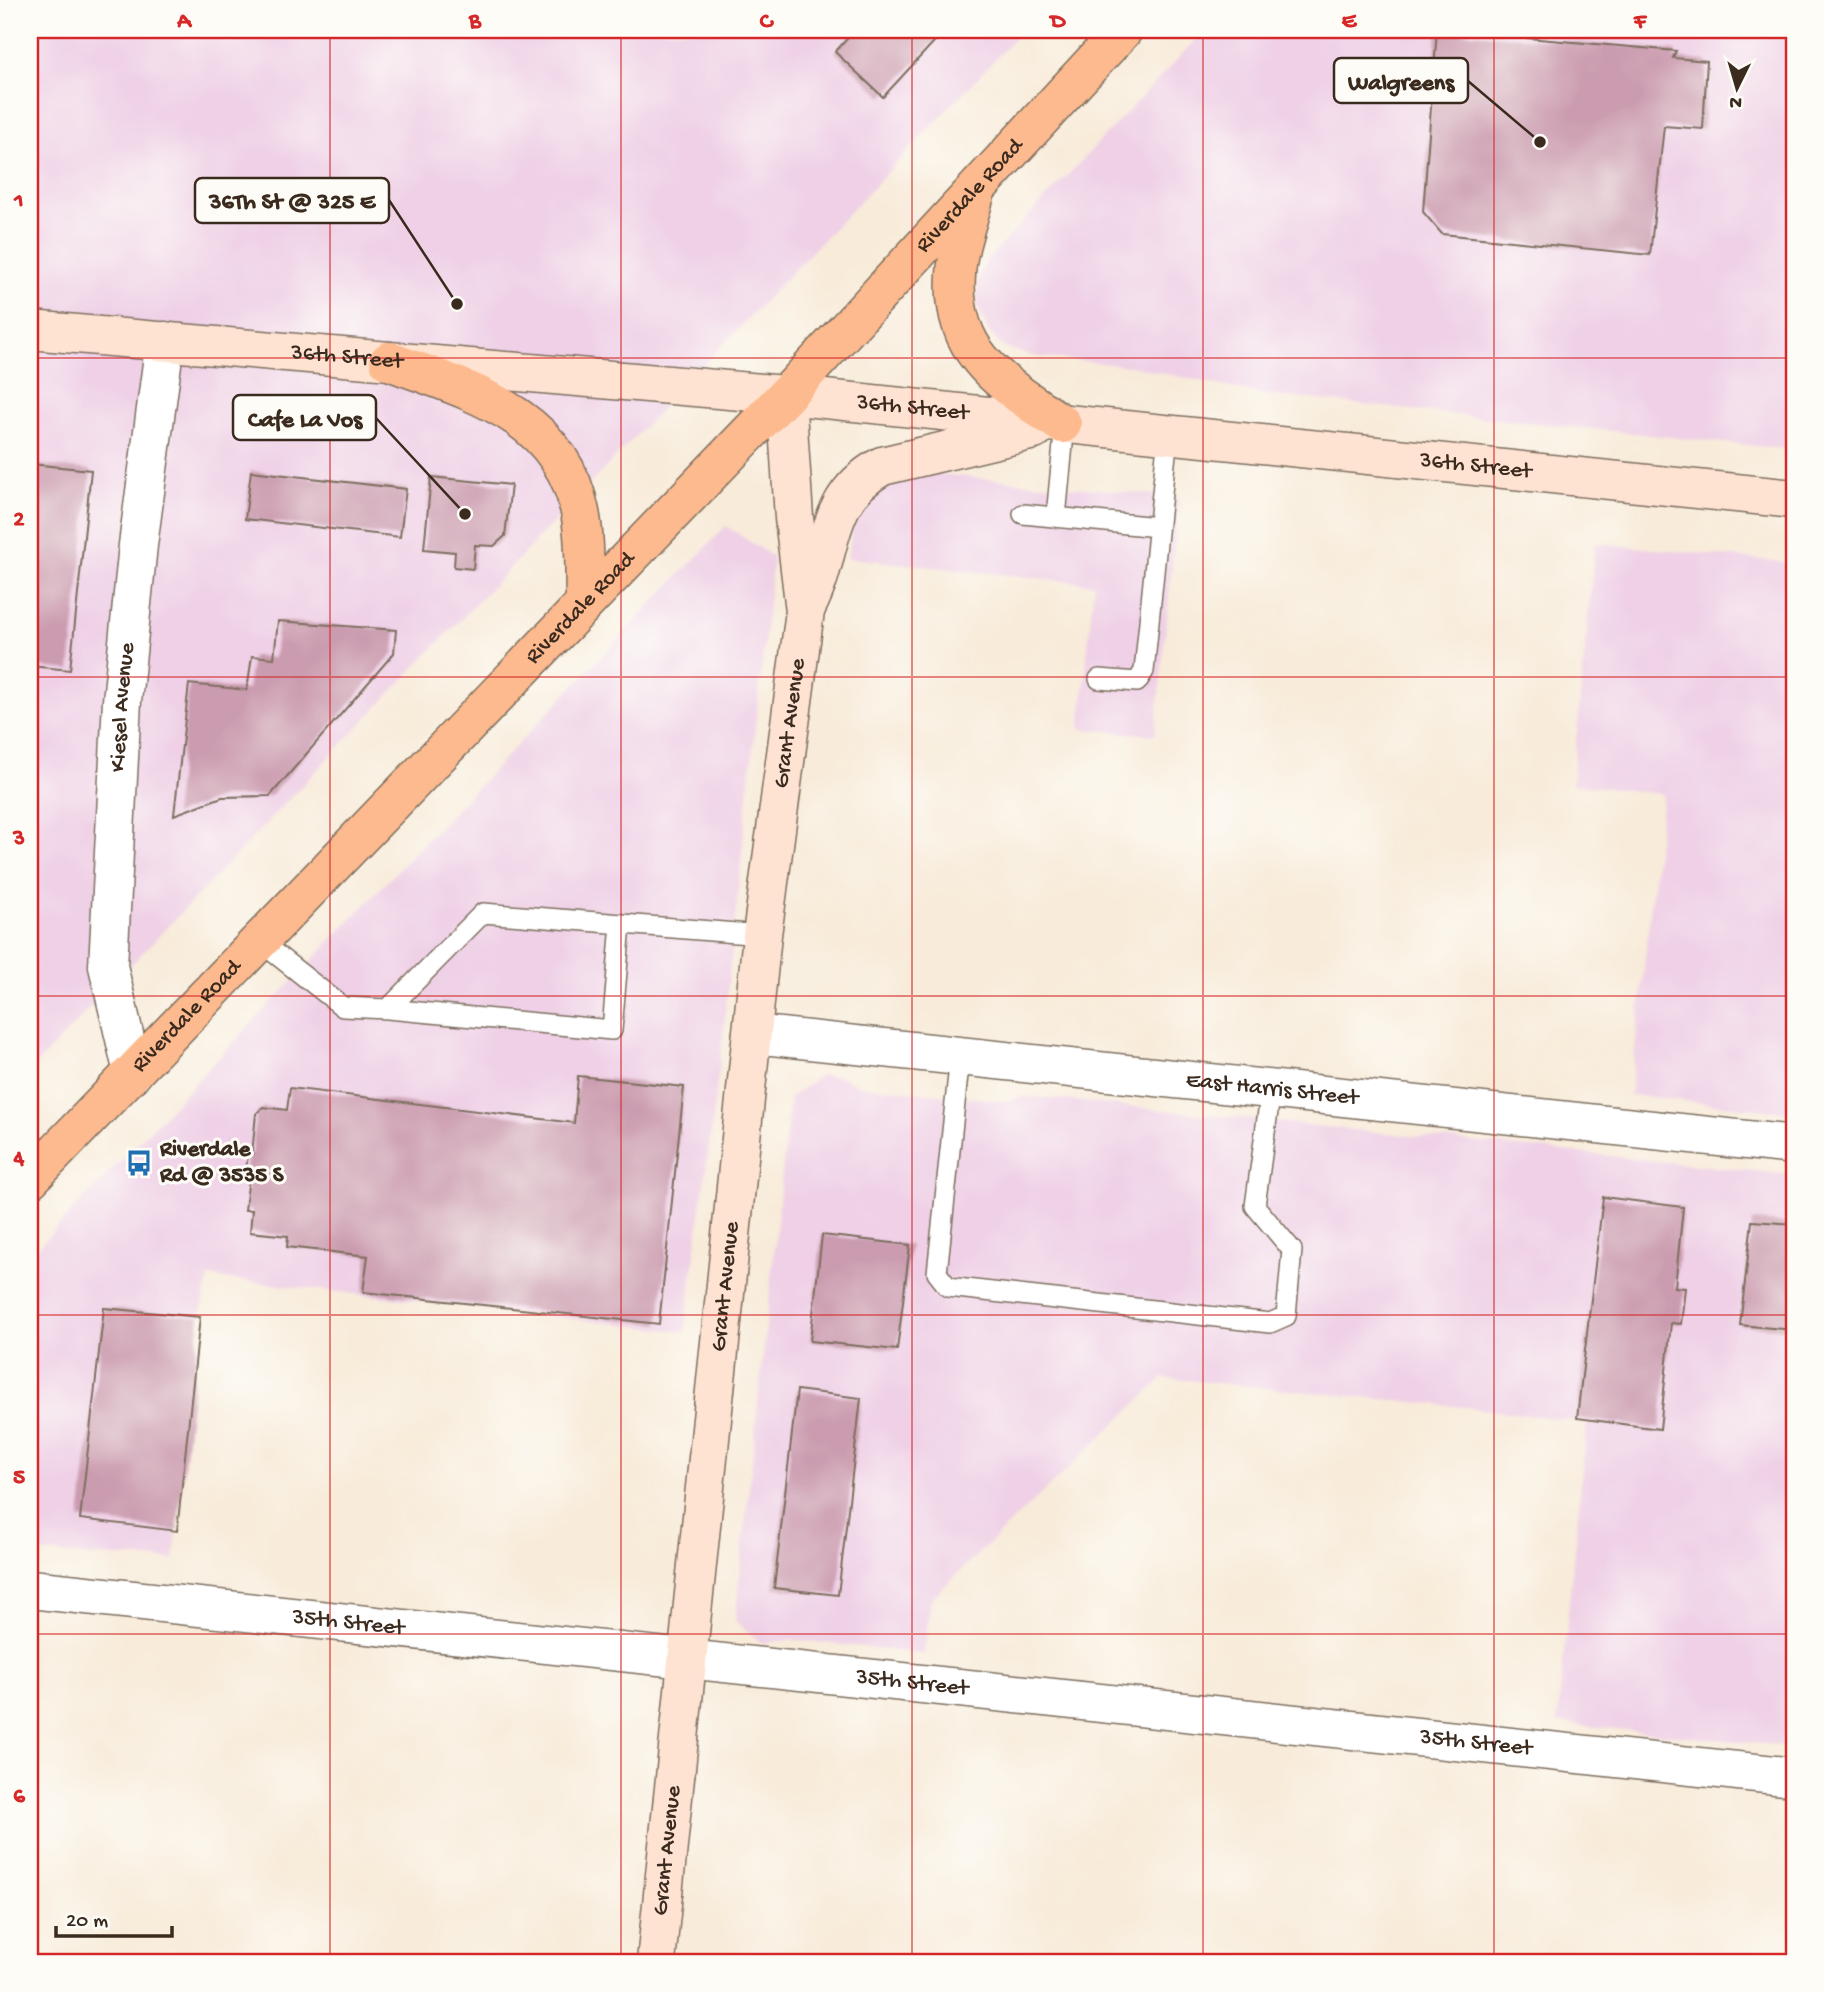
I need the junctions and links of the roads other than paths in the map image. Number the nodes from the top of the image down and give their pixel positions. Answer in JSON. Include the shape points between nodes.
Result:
{"nodes":[{"id":1,"x":1122,"y":30,"type":"edge"},
{"id":2,"x":978,"y":187,"type":"junction"},
{"id":3,"x":30,"y":330,"type":"edge"},
{"id":4,"x":165,"y":341,"type":"junction"},
{"id":5,"x":389,"y":361,"type":"junction"},
{"id":6,"x":786,"y":394,"type":"junction"},
{"id":7,"x":1063,"y":424,"type":"junction"},
{"id":8,"x":1168,"y":434,"type":"junction"},
{"id":9,"x":1794,"y":499,"type":"edge"},
{"id":10,"x":1023,"y":514,"type":"dead end"},
{"id":11,"x":1056,"y":517,"type":"junction"},
{"id":12,"x":1158,"y":527,"type":"junction"},
{"id":13,"x":585,"y":603,"type":"junction"},
{"id":14,"x":805,"y":611,"type":"junction"},
{"id":15,"x":1099,"y":679,"type":"dead end"},
{"id":16,"x":621,"y":924,"type":"junction"},
{"id":17,"x":762,"y":935,"type":"junction"},
{"id":18,"x":258,"y":940,"type":"junction"},
{"id":19,"x":388,"y":1009,"type":"junction"},
{"id":20,"x":752,"y":1034,"type":"junction"},
{"id":21,"x":960,"y":1056,"type":"junction"},
{"id":22,"x":133,"y":1073,"type":"junction"},
{"id":23,"x":1271,"y":1089,"type":"junction"},
{"id":24,"x":1794,"y":1145,"type":"edge"},
{"id":25,"x":30,"y":1179,"type":"edge"},
{"id":26,"x":30,"y":1590,"type":"edge"},
{"id":27,"x":686,"y":1661,"type":"junction"},
{"id":28,"x":1794,"y":1777,"type":"edge"},
{"id":29,"x":656,"y":1962,"type":"edge"}],
"edges":[{"from":1,"to":2,"type":"main road","name":"Riverdale Road"},
{"from":2,"to":6,"type":"main road","name":"Riverdale Road"},
{"from":2,"to":7,"type":"main road","via":[[956,273],[959,320],[984,367]]},
{"from":3,"to":4,"type":"main road","name":"36th Street"},
{"from":4,"to":5,"type":"main road","name":"36th Street"},
{"from":4,"to":22,"type":"street","name":"Kiesel Avenue","via":[[122,701],[108,965]]},
{"from":5,"to":6,"type":"main road","name":"36th Street"},
{"from":5,"to":13,"type":"main road","via":[[503,406],[546,442],[562,465],[579,509]]},
{"from":6,"to":7,"type":"main road","name":"36th Street"},
{"from":6,"to":13,"type":"main road","name":"Riverdale Road"},
{"from":6,"to":14,"type":"main road"},
{"from":7,"to":8,"type":"main road","name":"36th Street"},
{"from":7,"to":11,"type":"lane"},
{"from":7,"to":14,"type":"main road","via":[[882,466],[868,474],[836,512],[821,579]]},
{"from":8,"to":9,"type":"main road","name":"36th Street"},
{"from":8,"to":12,"type":"lane"},
{"from":10,"to":11,"type":"lane"},
{"from":11,"to":12,"type":"lane"},
{"from":12,"to":15,"type":"lane","via":[[1144,671],[1137,682]]},
{"from":13,"to":18,"type":"main road","name":"Riverdale Road"},
{"from":14,"to":17,"type":"main road","name":"Grant Avenue"},
{"from":16,"to":17,"type":"lane"},
{"from":16,"to":19,"type":"lane","via":[[483,913]]},
{"from":16,"to":19,"type":"lane","via":[[612,1030]]},
{"from":17,"to":20,"type":"main road","name":"Grant Avenue"},
{"from":18,"to":19,"type":"lane","via":[[343,1007]]},
{"from":18,"to":22,"type":"main road","name":"Riverdale Road"},
{"from":20,"to":21,"type":"street","name":"East Harris Street"},
{"from":20,"to":27,"type":"main road","name":"Grant Avenue"},
{"from":21,"to":23,"type":"street","name":"East Harris Street"},
{"from":21,"to":23,"type":"lane","via":[[937,1273],[948,1287],[1270,1324],[1286,1316],[1292,1250],[1255,1206]]},
{"from":22,"to":25,"type":"main road","name":"Riverdale Road"},
{"from":23,"to":24,"type":"street","name":"East Harris Street"},
{"from":26,"to":27,"type":"street","name":"35th Street"},
{"from":27,"to":28,"type":"street","name":"35th Street"},
{"from":27,"to":29,"type":"main road","name":"Grant Avenue"}]}
